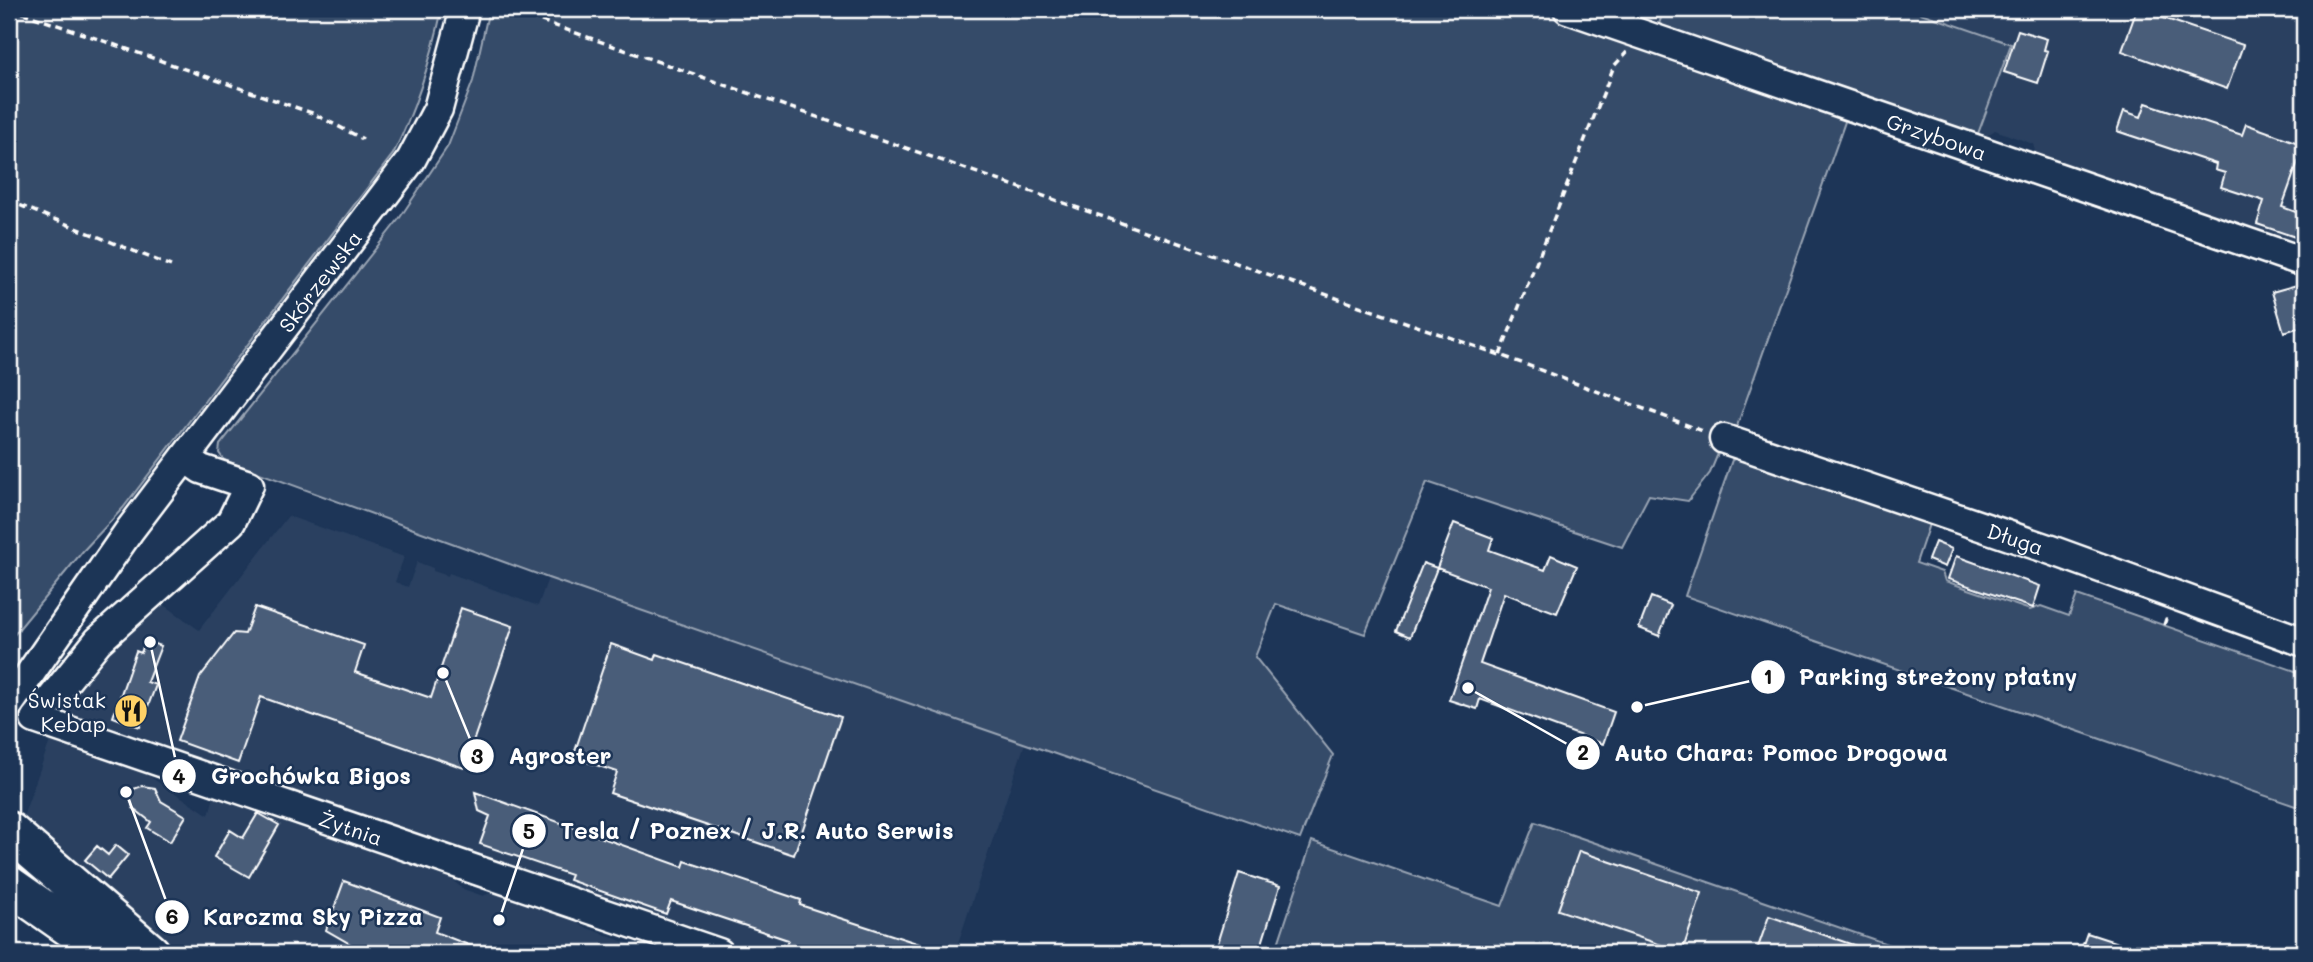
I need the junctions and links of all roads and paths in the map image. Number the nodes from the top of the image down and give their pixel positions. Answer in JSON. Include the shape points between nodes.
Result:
{"nodes":[{"id":1,"x":11,"y":9,"type":"edge"},
{"id":2,"x":465,"y":9,"type":"edge"},
{"id":3,"x":507,"y":9,"type":"edge"},
{"id":4,"x":1569,"y":9,"type":"edge"},
{"id":5,"x":1638,"y":33,"type":"junction"},
{"id":6,"x":363,"y":139,"type":"dead end"},
{"id":7,"x":9,"y":201,"type":"edge"},
{"id":8,"x":2304,"y":262,"type":"edge"},
{"id":9,"x":172,"y":266,"type":"dead end"},
{"id":10,"x":1500,"y":355,"type":"junction"},
{"id":11,"x":1724,"y":439,"type":"joint"},
{"id":12,"x":185,"y":458,"type":"junction"},
{"id":13,"x":129,"y":531,"type":"junction"},
{"id":14,"x":2218,"y":612,"type":"junction"},
{"id":15,"x":2175,"y":622,"type":"dead end"},
{"id":16,"x":2173,"y":629,"type":"dead end"},
{"id":17,"x":2304,"y":642,"type":"edge"},
{"id":18,"x":2304,"y":663,"type":"edge"},
{"id":19,"x":9,"y":671,"type":"edge"},
{"id":20,"x":9,"y":706,"type":"edge"},
{"id":21,"x":36,"y":719,"type":"junction"},
{"id":22,"x":9,"y":831,"type":"edge"},
{"id":23,"x":22,"y":894,"type":"edge"},
{"id":24,"x":85,"y":953,"type":"edge"},
{"id":25,"x":106,"y":953,"type":"edge"},
{"id":26,"x":151,"y":953,"type":"edge"},
{"id":27,"x":719,"y":953,"type":"edge"}],
"edges":[{"from":1,"to":6,"type":"path","via":[[312,113]]},
{"from":2,"to":12,"type":"street","name":"Skórzewska","via":[[438,109],[411,160]]},
{"from":3,"to":10,"type":"path"},
{"from":4,"to":5,"type":"street","name":"Grzybowa"},
{"from":5,"to":8,"type":"street","name":"Grzybowa"},
{"from":5,"to":10,"type":"path","via":[[1614,66]]},
{"from":7,"to":9,"type":"path"},
{"from":10,"to":11,"type":"path"},
{"from":11,"to":14,"type":"street","name":"Długa"},
{"from":12,"to":13,"type":"street","name":"Skórzewska"},
{"from":12,"to":21,"type":"street","via":[[201,469],[249,485],[236,514],[98,641]]},
{"from":13,"to":19,"type":"street","name":"Skórzewska"},
{"from":13,"to":20,"type":"street","name":"Skórzewska"},
{"from":14,"to":17,"type":"street","name":"Długa"},
{"from":14,"to":18,"type":"street","via":[[2227,635]]},
{"from":15,"to":16,"type":"path"},
{"from":20,"to":21,"type":"street","name":"Żytnia"},
{"from":21,"to":27,"type":"street","name":"Żytnia"},
{"from":22,"to":26,"type":"main road"},
{"from":23,"to":24,"type":"street"},
{"from":23,"to":25,"type":"main road"}]}
